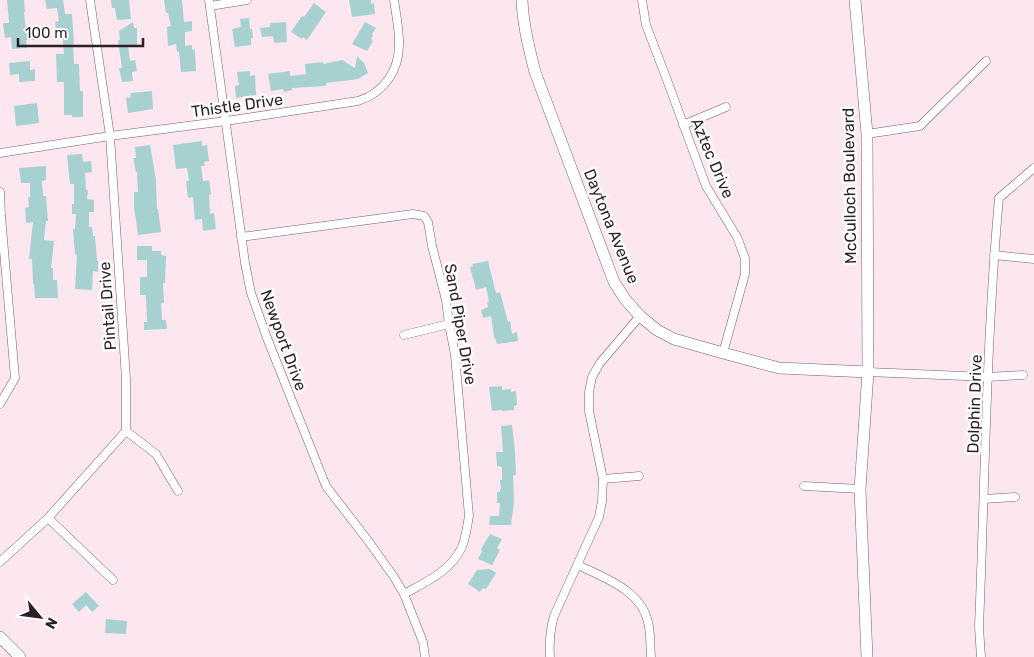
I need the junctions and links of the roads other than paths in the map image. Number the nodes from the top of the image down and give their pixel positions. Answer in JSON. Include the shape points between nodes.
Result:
{"nodes":[{"id":1,"x":90,"y":0,"type":"edge"},
{"id":2,"x":247,"y":0,"type":"edge"},
{"id":3,"x":394,"y":0,"type":"edge"},
{"id":4,"x":522,"y":0,"type":"edge"},
{"id":5,"x":642,"y":0,"type":"edge"},
{"id":6,"x":854,"y":0,"type":"edge"},
{"id":7,"x":209,"y":3,"type":"edge"},
{"id":8,"x":986,"y":61,"type":"dead end"},
{"id":9,"x":726,"y":107,"type":"dead end"},
{"id":10,"x":226,"y":121,"type":"junction"},
{"id":11,"x":683,"y":125,"type":"junction"},
{"id":12,"x":867,"y":134,"type":"junction"},
{"id":13,"x":110,"y":136,"type":"junction"},
{"id":14,"x":0,"y":153,"type":"edge"},
{"id":15,"x":1034,"y":168,"type":"edge"},
{"id":16,"x":0,"y":192,"type":"edge"},
{"id":17,"x":241,"y":237,"type":"junction"},
{"id":18,"x":994,"y":255,"type":"junction"},
{"id":19,"x":1034,"y":259,"type":"edge"},
{"id":20,"x":640,"y":316,"type":"junction"},
{"id":21,"x":449,"y":324,"type":"junction"},
{"id":22,"x":404,"y":335,"type":"dead end"},
{"id":23,"x":723,"y":353,"type":"junction"},
{"id":24,"x":868,"y":372,"type":"junction"},
{"id":25,"x":1023,"y":374,"type":"dead end"},
{"id":26,"x":988,"y":377,"type":"junction"},
{"id":27,"x":0,"y":404,"type":"edge"},
{"id":28,"x":126,"y":431,"type":"junction"},
{"id":29,"x":639,"y":476,"type":"dead end"},
{"id":30,"x":602,"y":479,"type":"junction"},
{"id":31,"x":804,"y":486,"type":"dead end"},
{"id":32,"x":860,"y":489,"type":"junction"},
{"id":33,"x":178,"y":491,"type":"dead end"},
{"id":34,"x":1015,"y":498,"type":"dead end"},
{"id":35,"x":984,"y":499,"type":"junction"},
{"id":36,"x":48,"y":518,"type":"junction"},
{"id":37,"x":0,"y":562,"type":"edge"},
{"id":38,"x":578,"y":564,"type":"junction"},
{"id":39,"x":114,"y":580,"type":"dead end"},
{"id":40,"x":404,"y":594,"type":"junction"},
{"id":41,"x":0,"y":638,"type":"edge"},
{"id":42,"x":20,"y":657,"type":"edge"},
{"id":43,"x":424,"y":657,"type":"edge"},
{"id":44,"x":550,"y":657,"type":"edge"},
{"id":45,"x":651,"y":657,"type":"edge"},
{"id":46,"x":867,"y":657,"type":"edge"},
{"id":47,"x":981,"y":657,"type":"edge"}],
"edges":[{"from":1,"to":13,"type":"street","name":"Pintail Drive"},
{"from":2,"to":7,"type":"street"},
{"from":3,"to":10,"type":"street","name":"Thistle Drive","via":[[399,42],[397,63],[390,78],[375,94],[358,101]]},
{"from":4,"to":20,"type":"main road","name":"Daytona Avenue","via":[[526,40],[560,139],[614,282]]},
{"from":5,"to":11,"type":"street","name":"Aztec Drive","via":[[646,25]]},
{"from":6,"to":12,"type":"main road","name":"McCulloch Boulevard"},
{"from":7,"to":10,"type":"street","name":"Newport Drive"},
{"from":8,"to":12,"type":"street","via":[[920,126]]},
{"from":9,"to":11,"type":"street"},
{"from":10,"to":13,"type":"street","name":"Thistle Drive"},
{"from":10,"to":17,"type":"street","name":"Newport Drive"},
{"from":11,"to":23,"type":"street","name":"Aztec Drive","via":[[706,186],[745,258],[745,274]]},
{"from":12,"to":24,"type":"main road","name":"McCulloch Boulevard"},
{"from":13,"to":14,"type":"street","name":"Thistle Drive"},
{"from":13,"to":28,"type":"street","name":"Pintail Drive","via":[[126,379]]},
{"from":15,"to":18,"type":"street","name":"Dolphin Drive","via":[[999,198]]},
{"from":16,"to":27,"type":"street","via":[[15,378]]},
{"from":17,"to":21,"type":"street","name":"Sand Piper Drive","via":[[413,214],[424,216],[428,222]]},
{"from":17,"to":40,"type":"street","name":"Newport Drive","via":[[251,293],[326,486]]},
{"from":18,"to":19,"type":"street"},
{"from":18,"to":26,"type":"street","name":"Dolphin Drive"},
{"from":20,"to":23,"type":"main road","name":"Daytona Avenue","via":[[674,339]]},
{"from":20,"to":30,"type":"street","via":[[592,377],[589,411]]},
{"from":21,"to":22,"type":"street"},
{"from":21,"to":40,"type":"street","name":"Sand Piper Drive","via":[[459,392],[469,516],[467,532],[462,547],[448,566],[437,576]]},
{"from":23,"to":24,"type":"main road","name":"Daytona Avenue","via":[[779,368]]},
{"from":24,"to":26,"type":"street"},
{"from":24,"to":32,"type":"main road","name":"McCulloch Boulevard"},
{"from":25,"to":26,"type":"street"},
{"from":26,"to":35,"type":"street","name":"Dolphin Drive"},
{"from":28,"to":33,"type":"street","via":[[156,454]]},
{"from":28,"to":36,"type":"street"},
{"from":29,"to":30,"type":"street"},
{"from":30,"to":38,"type":"street","via":[[599,517]]},
{"from":31,"to":32,"type":"street"},
{"from":32,"to":46,"type":"main road","name":"McCulloch Boulevard"},
{"from":34,"to":35,"type":"street"},
{"from":35,"to":47,"type":"street","name":"Dolphin Drive","via":[[979,626]]},
{"from":36,"to":37,"type":"street"},
{"from":36,"to":39,"type":"street"},
{"from":38,"to":44,"type":"street","via":[[550,628]]},
{"from":38,"to":45,"type":"street","via":[[621,586],[639,602],[648,622]]},
{"from":40,"to":43,"type":"street","name":"Newport Drive","via":[[423,642]]},
{"from":41,"to":42,"type":"main road"}]}
